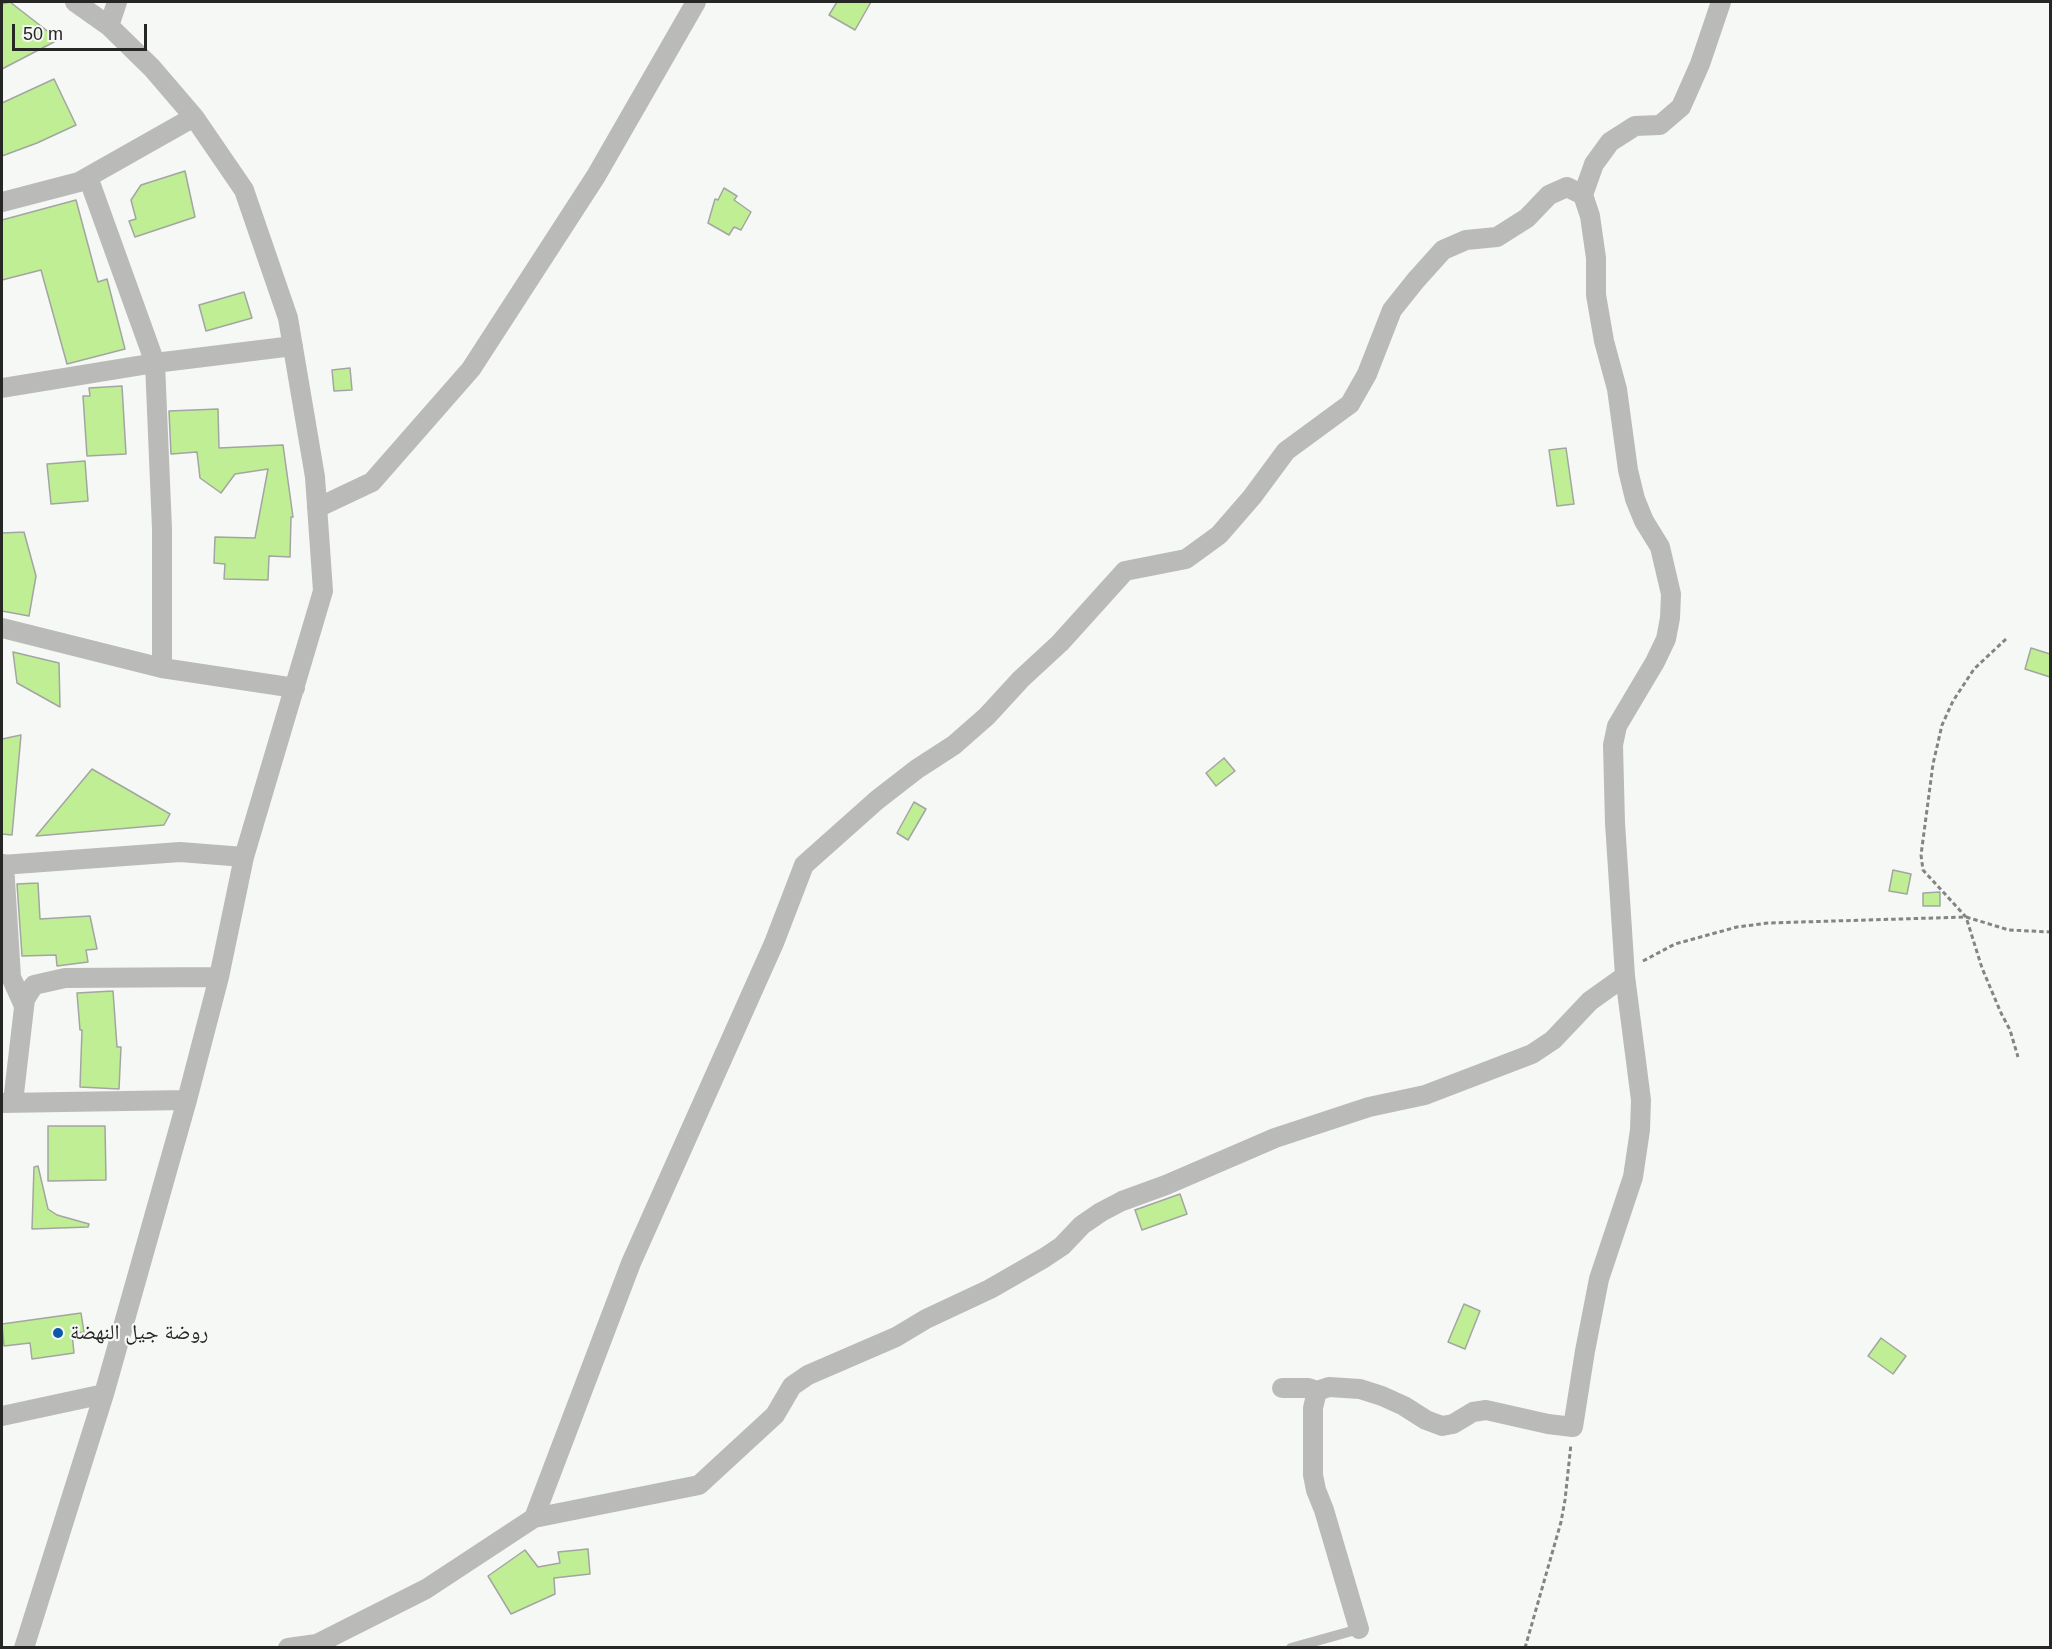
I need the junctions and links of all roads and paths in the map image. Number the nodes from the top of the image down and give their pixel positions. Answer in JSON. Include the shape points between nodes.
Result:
{"nodes":[{"id":1,"x":75,"y":2,"type":"edge"},
{"id":2,"x":117,"y":2,"type":"edge"},
{"id":3,"x":696,"y":2,"type":"edge"},
{"id":4,"x":1721,"y":2,"type":"edge"},
{"id":5,"x":110,"y":26,"type":"junction"},
{"id":6,"x":194,"y":117,"type":"junction"},
{"id":7,"x":88,"y":177,"type":"junction"},
{"id":8,"x":1583,"y":195,"type":"junction"},
{"id":9,"x":2,"y":202,"type":"edge"},
{"id":10,"x":293,"y":345,"type":"junction"},
{"id":11,"x":155,"y":363,"type":"junction"},
{"id":12,"x":2,"y":388,"type":"edge"},
{"id":13,"x":317,"y":508,"type":"junction"},
{"id":14,"x":2,"y":628,"type":"edge"},
{"id":15,"x":2006,"y":639,"type":"dead end"},
{"id":16,"x":162,"y":668,"type":"junction"},
{"id":17,"x":295,"y":688,"type":"junction"},
{"id":18,"x":244,"y":857,"type":"junction"},
{"id":19,"x":3,"y":864,"type":"edge"},
{"id":20,"x":1966,"y":917,"type":"junction"},
{"id":21,"x":2050,"y":932,"type":"edge"},
{"id":22,"x":219,"y":976,"type":"junction"},
{"id":23,"x":1625,"y":976,"type":"junction"},
{"id":24,"x":24,"y":1006,"type":"junction"},
{"id":25,"x":2018,"y":1057,"type":"dead end"},
{"id":26,"x":187,"y":1100,"type":"junction"},
{"id":27,"x":7,"y":1103,"type":"edge"},
{"id":28,"x":1282,"y":1388,"type":"dead end"},
{"id":29,"x":1317,"y":1391,"type":"junction"},
{"id":30,"x":104,"y":1394,"type":"junction"},
{"id":31,"x":2,"y":1416,"type":"edge"},
{"id":32,"x":1573,"y":1427,"type":"junction"},
{"id":33,"x":534,"y":1518,"type":"junction"},
{"id":34,"x":1359,"y":1629,"type":"joint"},
{"id":35,"x":24,"y":1647,"type":"edge"},
{"id":36,"x":288,"y":1647,"type":"edge"},
{"id":37,"x":1291,"y":1647,"type":"edge"},
{"id":38,"x":1525,"y":1647,"type":"edge"}],
"edges":[{"from":1,"to":5,"type":"street"},
{"from":2,"to":5,"type":"street"},
{"from":3,"to":13,"type":"street","via":[[597,176],[471,369],[372,482]]},
{"from":4,"to":8,"type":"street","via":[[1681,107],[1660,125],[1635,126],[1610,142],[1594,164]]},
{"from":5,"to":6,"type":"street"},
{"from":6,"to":7,"type":"street"},
{"from":6,"to":10,"type":"street","via":[[244,190],[288,318]]},
{"from":7,"to":9,"type":"street"},
{"from":7,"to":11,"type":"street"},
{"from":8,"to":23,"type":"street","via":[[1596,258],[1596,296],[1617,388],[1630,480],[1644,521],[1660,547],[1671,594],[1666,639],[1617,726],[1613,745]]},
{"from":8,"to":33,"type":"street","via":[[1567,187],[1549,195],[1527,218],[1497,237],[1466,240],[1443,250],[1392,310],[1367,374],[1350,404],[1286,451],[1219,535],[1186,559],[1125,571],[987,716],[878,800],[804,866],[774,943],[631,1263]]},
{"from":10,"to":11,"type":"street"},
{"from":10,"to":13,"type":"street"},
{"from":11,"to":12,"type":"street"},
{"from":11,"to":16,"type":"street","via":[[162,529]]},
{"from":13,"to":17,"type":"street","via":[[323,591]]},
{"from":14,"to":16,"type":"street"},
{"from":15,"to":20,"type":"path","via":[[1974,669],[1953,701],[1942,725],[1929,798],[1921,855],[1923,870]]},
{"from":16,"to":17,"type":"street"},
{"from":17,"to":18,"type":"street"},
{"from":18,"to":19,"type":"street","via":[[180,852]]},
{"from":18,"to":22,"type":"street"},
{"from":19,"to":24,"type":"street","via":[[11,977]]},
{"from":20,"to":21,"type":"path","via":[[2009,930]]},
{"from":20,"to":23,"type":"path","via":[[1737,927],[1675,944]]},
{"from":20,"to":25,"type":"path"},
{"from":22,"to":24,"type":"street","via":[[65,978],[34,985]]},
{"from":22,"to":26,"type":"street"},
{"from":23,"to":32,"type":"street","via":[[1639,1082],[1640,1130],[1633,1177],[1599,1279]]},
{"from":23,"to":33,"type":"street","via":[[1590,1001],[1553,1040],[1532,1054],[1425,1095],[1370,1107],[1275,1138],[1101,1212],[1062,1246],[990,1289],[808,1375],[792,1386],[775,1415],[699,1485]]},
{"from":24,"to":27,"type":"street"},
{"from":26,"to":27,"type":"street"},
{"from":26,"to":30,"type":"street"},
{"from":28,"to":29,"type":"street"},
{"from":29,"to":32,"type":"street","via":[[1329,1387],[1371,1392],[1442,1426],[1486,1410]]},
{"from":29,"to":34,"type":"street","via":[[1313,1408],[1313,1475]]},
{"from":30,"to":31,"type":"street"},
{"from":30,"to":35,"type":"street"},
{"from":32,"to":38,"type":"path","via":[[1561,1522]]},
{"from":33,"to":36,"type":"street","via":[[426,1589],[317,1644]]},
{"from":34,"to":37,"type":"lane"}]}
